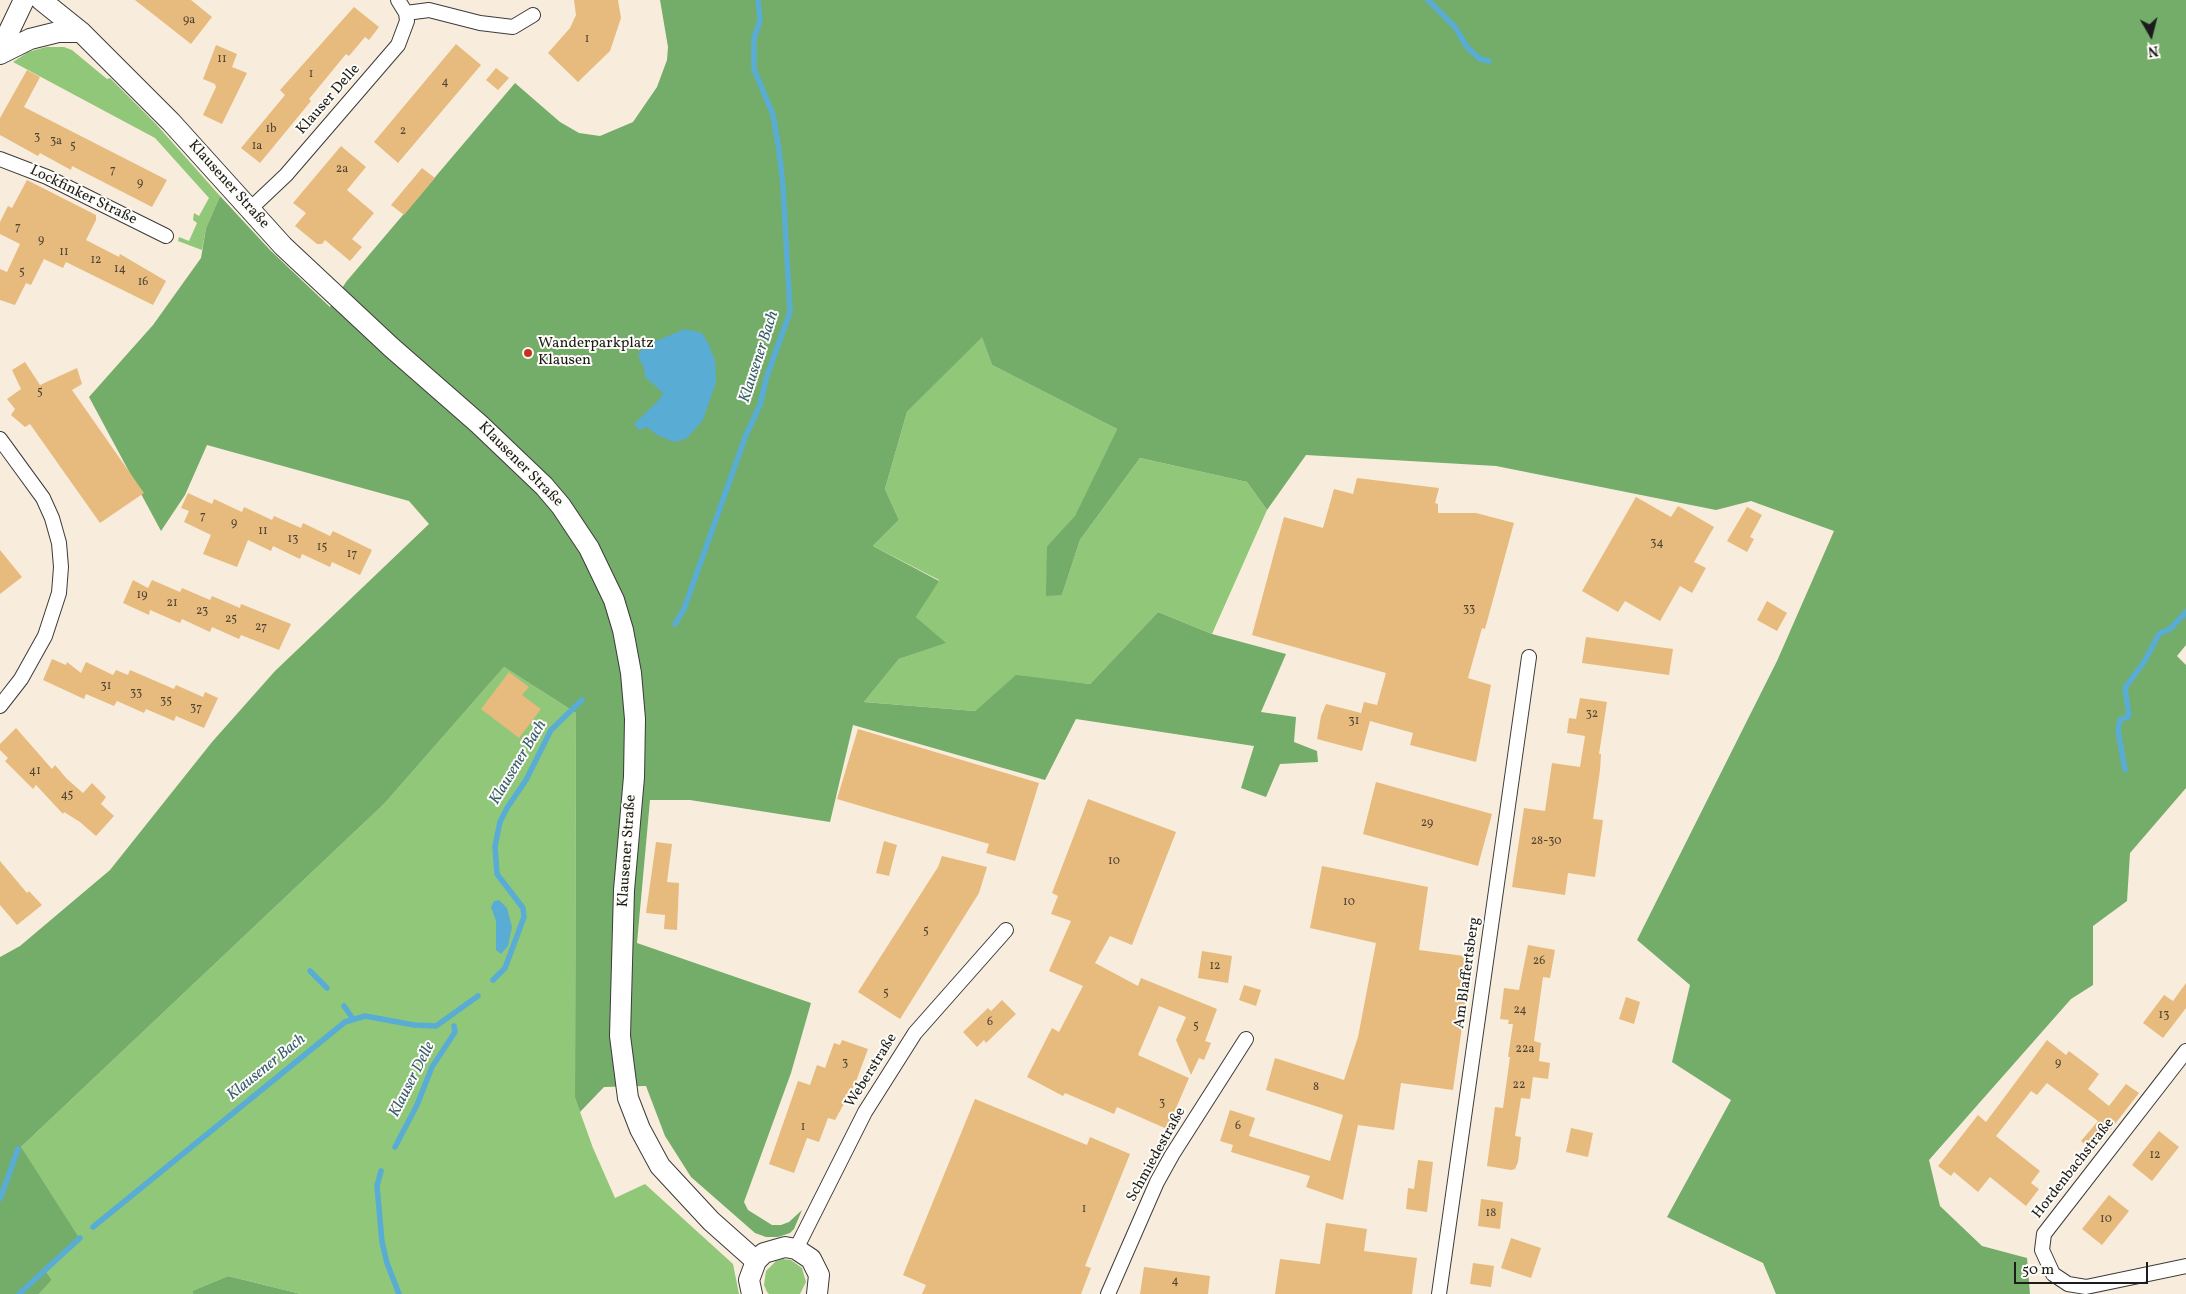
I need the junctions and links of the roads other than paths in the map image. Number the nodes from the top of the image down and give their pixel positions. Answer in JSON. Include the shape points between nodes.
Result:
{"nodes":[{"id":1,"x":24,"y":0,"type":"edge"},
{"id":2,"x":42,"y":0,"type":"edge"},
{"id":3,"x":398,"y":0,"type":"edge"},
{"id":4,"x":406,"y":13,"type":"junction"},
{"id":5,"x":533,"y":15,"type":"dead end"},
{"id":6,"x":81,"y":32,"type":"junction"},
{"id":7,"x":0,"y":50,"type":"edge"},
{"id":8,"x":0,"y":54,"type":"edge"},
{"id":9,"x":0,"y":159,"type":"edge"},
{"id":10,"x":249,"y":210,"type":"junction"},
{"id":11,"x":166,"y":236,"type":"dead end"},
{"id":12,"x":0,"y":439,"type":"edge"},
{"id":13,"x":1529,"y":656,"type":"dead end"},
{"id":14,"x":0,"y":706,"type":"edge"},
{"id":15,"x":1006,"y":930,"type":"dead end"},
{"id":16,"x":1246,"y":1039,"type":"dead end"},
{"id":17,"x":2186,"y":1051,"type":"edge"},
{"id":18,"x":796,"y":1249,"type":"junction"},
{"id":19,"x":756,"y":1261,"type":"junction"},
{"id":20,"x":2186,"y":1266,"type":"edge"},
{"id":21,"x":752,"y":1294,"type":"edge"},
{"id":22,"x":817,"y":1294,"type":"edge"},
{"id":23,"x":1108,"y":1294,"type":"edge"},
{"id":24,"x":1439,"y":1294,"type":"edge"}],
"edges":[{"from":1,"to":7,"type":"main road"},
{"from":2,"to":6,"type":"main road","name":"Klausener Straße"},
{"from":3,"to":4,"type":"street"},
{"from":4,"to":5,"type":"street","via":[[429,10],[480,23],[513,27]]},
{"from":4,"to":10,"type":"street","name":"Klauser Delle","via":[[407,21],[398,45],[286,175]]},
{"from":6,"to":8,"type":"main road","via":[[58,32],[30,39]]},
{"from":6,"to":10,"type":"main road","name":"Klausener Straße","via":[[171,122]]},
{"from":9,"to":11,"type":"street","name":"Lockfinker Straße","via":[[47,176]]},
{"from":10,"to":19,"type":"main road","name":"Klausener Straße","via":[[319,280],[544,486],[590,548],[609,588],[625,638],[635,720],[634,776],[624,890],[620,1036],[628,1098],[660,1166],[711,1221]]},
{"from":12,"to":14,"type":"street","via":[[43,498],[59,543],[61,567],[59,593],[45,636],[21,679]]},
{"from":13,"to":24,"type":"street","name":"Am Blaffertsberg"},
{"from":15,"to":18,"type":"street","name":"Weberstraße","via":[[915,1033],[865,1112]]},
{"from":16,"to":23,"type":"street","name":"Schmiedestraße","via":[[1157,1182]]},
{"from":17,"to":20,"type":"street","name":"Hordenbachstraße","via":[[2044,1234],[2042,1250],[2053,1274],[2068,1284],[2086,1287]]},
{"from":18,"to":19,"type":"main road","via":[[774,1248]]},
{"from":18,"to":22,"type":"main road","via":[[816,1266]]},
{"from":19,"to":21,"type":"main road","via":[[749,1280]]}]}
